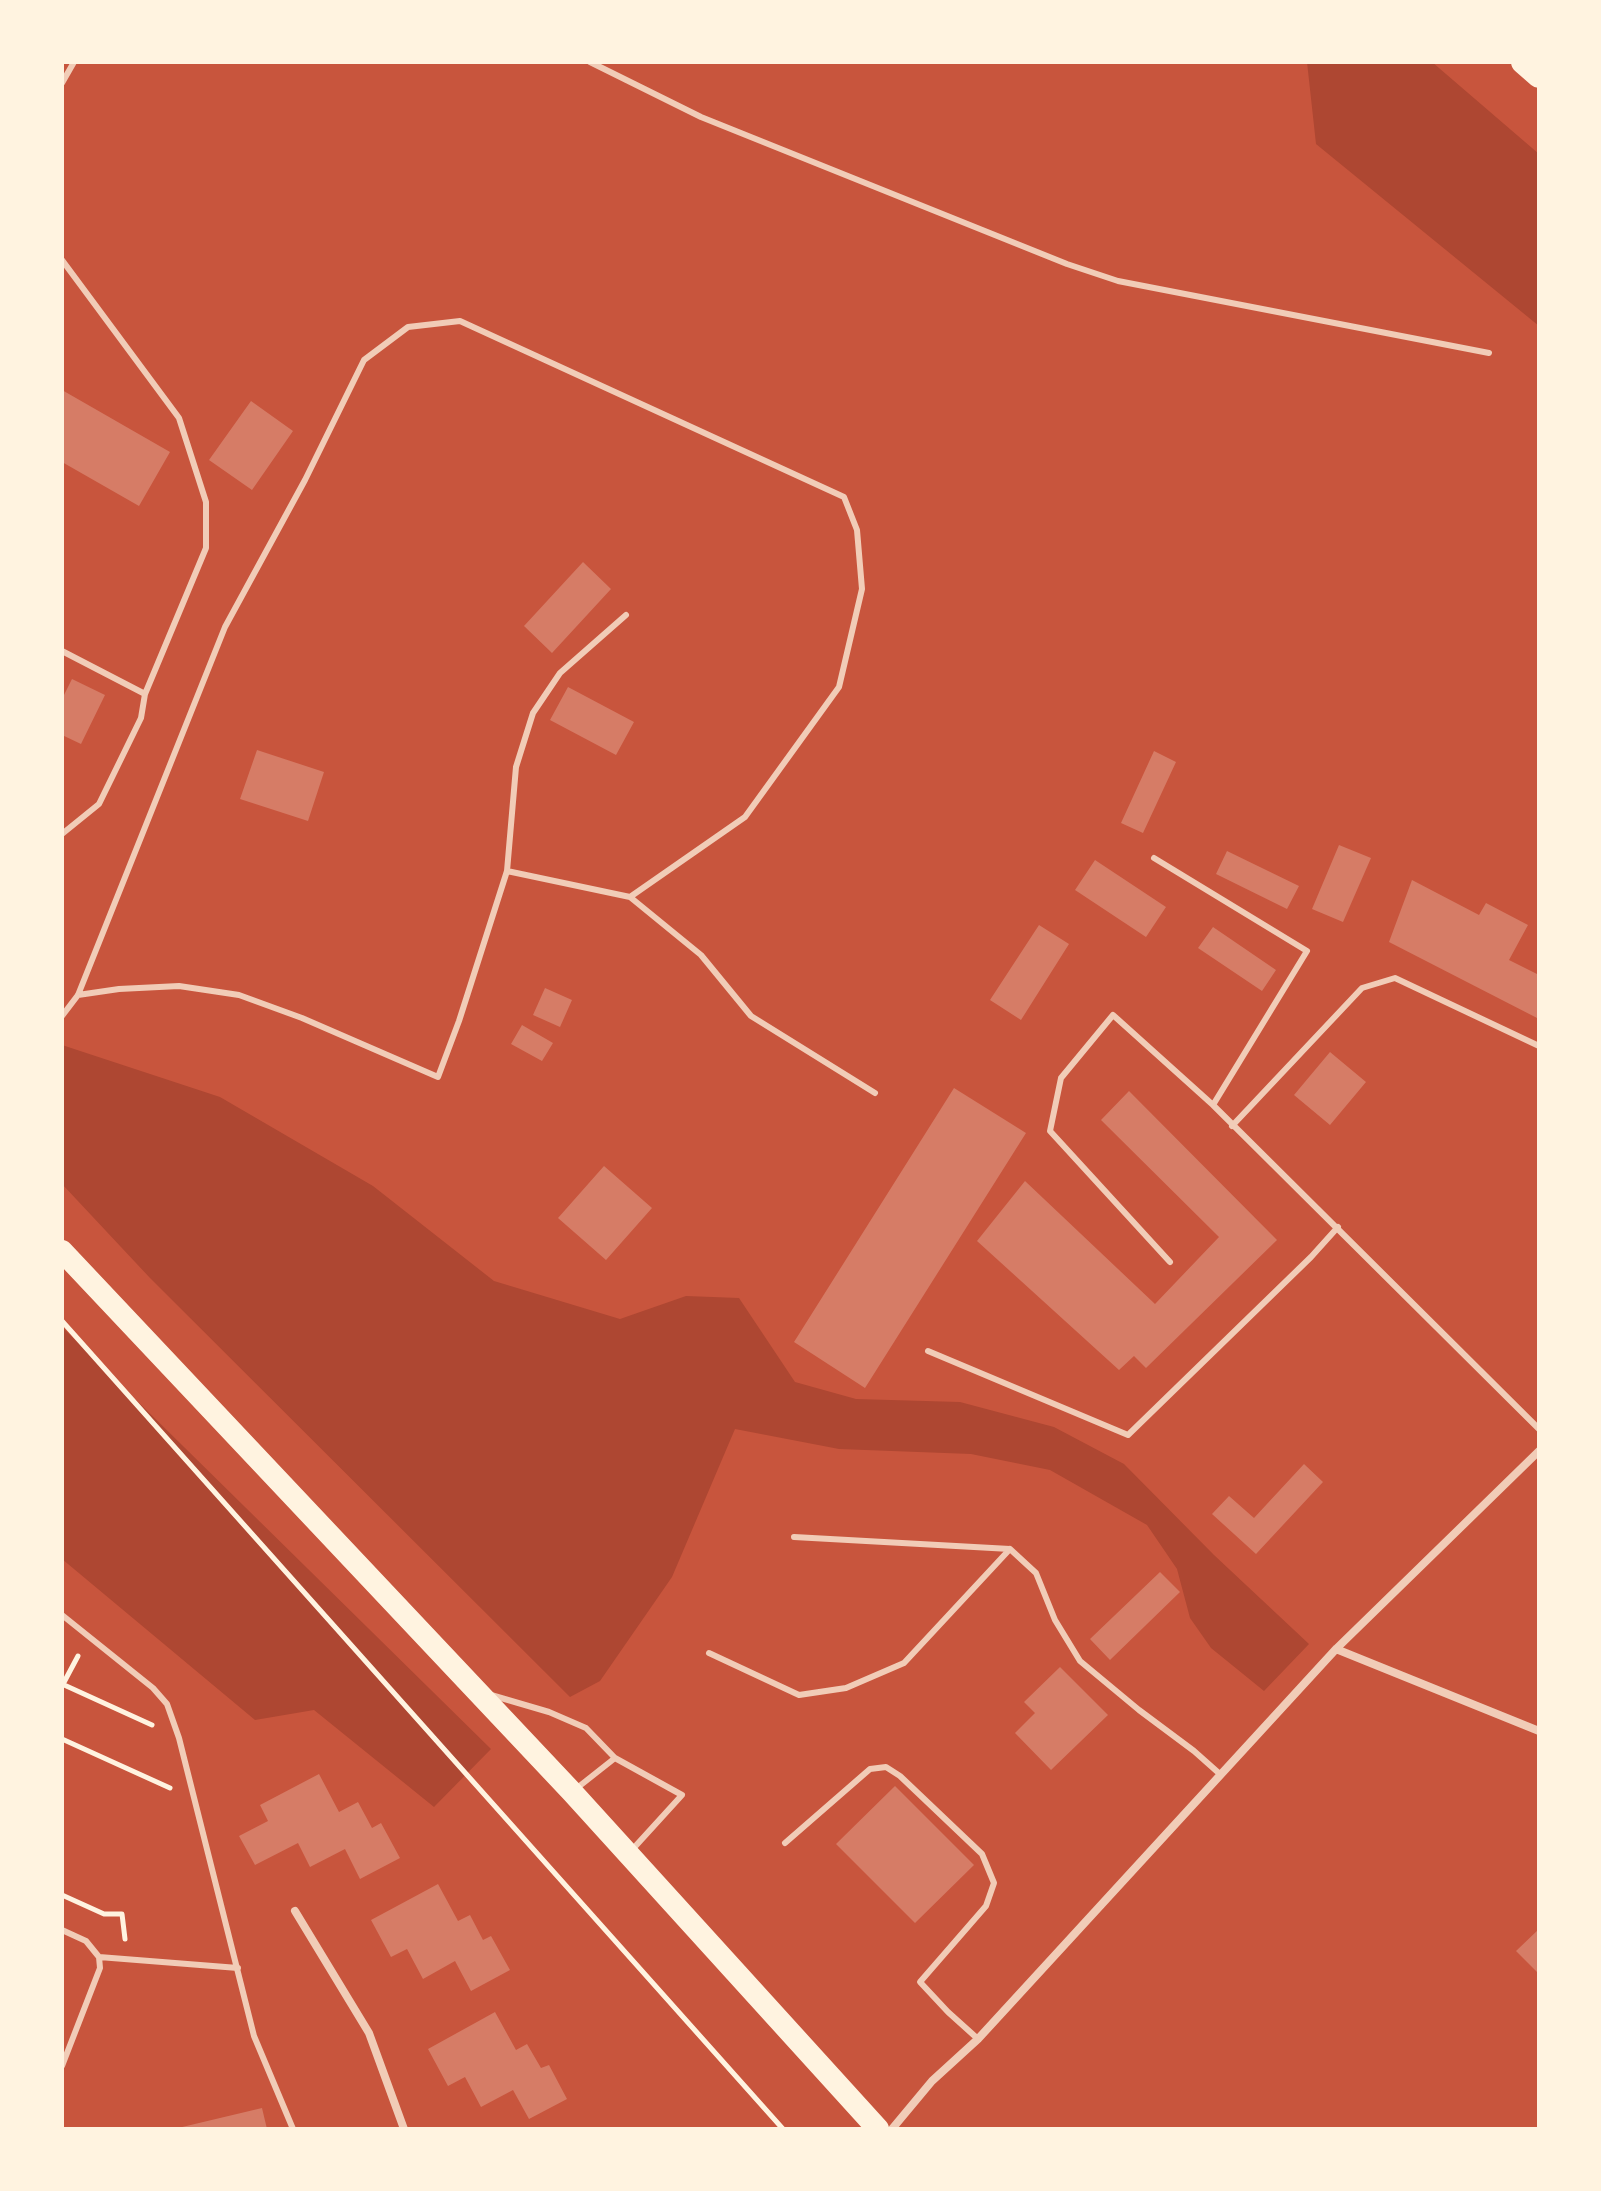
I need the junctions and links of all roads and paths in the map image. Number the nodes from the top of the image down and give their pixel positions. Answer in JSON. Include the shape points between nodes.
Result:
{"nodes":[{"id":1,"x":74,"y":62,"type":"edge"},
{"id":2,"x":590,"y":62,"type":"edge"},
{"id":3,"x":1523,"y":62,"type":"edge"},
{"id":4,"x":1539,"y":76,"type":"edge"},
{"id":5,"x":62,"y":83,"type":"edge"},
{"id":6,"x":62,"y":260,"type":"edge"},
{"id":7,"x":1489,"y":353,"type":"dead end"},
{"id":8,"x":626,"y":615,"type":"dead end"},
{"id":9,"x":62,"y":651,"type":"edge"},
{"id":10,"x":145,"y":694,"type":"junction"},
{"id":11,"x":62,"y":834,"type":"edge"},
{"id":12,"x":1154,"y":858,"type":"dead end"},
{"id":13,"x":507,"y":871,"type":"junction"},
{"id":14,"x":630,"y":897,"type":"junction"},
{"id":15,"x":78,"y":995,"type":"junction"},
{"id":16,"x":62,"y":1016,"type":"edge"},
{"id":17,"x":1539,"y":1046,"type":"edge"},
{"id":18,"x":875,"y":1093,"type":"dead end"},
{"id":19,"x":1213,"y":1105,"type":"junction"},
{"id":20,"x":1232,"y":1126,"type":"junction"},
{"id":21,"x":1338,"y":1227,"type":"junction"},
{"id":22,"x":62,"y":1251,"type":"edge"},
{"id":23,"x":1170,"y":1262,"type":"dead end"},
{"id":24,"x":62,"y":1321,"type":"edge"},
{"id":25,"x":928,"y":1351,"type":"dead end"},
{"id":26,"x":1539,"y":1429,"type":"edge"},
{"id":27,"x":1539,"y":1451,"type":"edge"},
{"id":28,"x":794,"y":1537,"type":"dead end"},
{"id":29,"x":1010,"y":1549,"type":"junction"},
{"id":30,"x":62,"y":1615,"type":"edge"},
{"id":31,"x":88,"y":1635,"type":"junction"},
{"id":32,"x":1336,"y":1649,"type":"junction"},
{"id":33,"x":709,"y":1653,"type":"dead end"},
{"id":34,"x":62,"y":1685,"type":"edge"},
{"id":35,"x":476,"y":1690,"type":"junction"},
{"id":36,"x":1539,"y":1731,"type":"edge"},
{"id":37,"x":179,"y":1738,"type":"junction"},
{"id":38,"x":62,"y":1739,"type":"edge"},
{"id":39,"x":615,"y":1758,"type":"junction"},
{"id":40,"x":1221,"y":1775,"type":"junction"},
{"id":41,"x":572,"y":1792,"type":"junction"},
{"id":42,"x":194,"y":1800,"type":"junction"},
{"id":43,"x":785,"y":1843,"type":"dead end"},
{"id":44,"x":629,"y":1853,"type":"junction"},
{"id":45,"x":62,"y":1895,"type":"edge"},
{"id":46,"x":295,"y":1911,"type":"dead end"},
{"id":47,"x":62,"y":1930,"type":"edge"},
{"id":48,"x":99,"y":1957,"type":"junction"},
{"id":49,"x":129,"y":1960,"type":"junction"},
{"id":50,"x":238,"y":1968,"type":"junction"},
{"id":51,"x":978,"y":2039,"type":"junction"},
{"id":52,"x":62,"y":2066,"type":"edge"},
{"id":53,"x":293,"y":2129,"type":"edge"},
{"id":54,"x":404,"y":2129,"type":"edge"},
{"id":55,"x":783,"y":2129,"type":"edge"},
{"id":56,"x":878,"y":2129,"type":"edge"},
{"id":57,"x":892,"y":2129,"type":"edge"}],
"edges":[{"from":1,"to":5,"type":"lane"},
{"from":2,"to":7,"type":"lane","via":[[701,117],[1118,281]]},
{"from":3,"to":4,"type":"highway"},
{"from":6,"to":10,"type":"lane","via":[[179,418],[206,502],[206,548]]},
{"from":8,"to":13,"type":"lane","via":[[560,673],[533,713],[516,767]]},
{"from":9,"to":10,"type":"lane"},
{"from":10,"to":11,"type":"lane","via":[[141,718],[99,804]]},
{"from":12,"to":19,"type":"lane","via":[[1307,951]]},
{"from":13,"to":14,"type":"lane"},
{"from":13,"to":15,"type":"lane","via":[[438,1077],[239,995],[179,986]]},
{"from":14,"to":15,"type":"lane","via":[[745,817],[839,687],[862,589],[857,530],[844,497],[460,321],[408,327],[364,360],[225,627]]},
{"from":14,"to":18,"type":"lane","via":[[701,955],[751,1016]]},
{"from":15,"to":16,"type":"lane"},
{"from":17,"to":20,"type":"lane","via":[[1395,978],[1362,988]]},
{"from":19,"to":20,"type":"lane"},
{"from":19,"to":23,"type":"lane","via":[[1113,1015],[1061,1078],[1050,1131]]},
{"from":20,"to":21,"type":"lane"},
{"from":21,"to":25,"type":"lane","via":[[1128,1435]]},
{"from":21,"to":26,"type":"lane"},
{"from":22,"to":35,"type":"highway"},
{"from":24,"to":55,"type":"path"},
{"from":27,"to":32,"type":"street"},
{"from":28,"to":29,"type":"lane"},
{"from":29,"to":33,"type":"lane","via":[[904,1663],[846,1688],[799,1695]]},
{"from":29,"to":40,"type":"lane","via":[[1036,1573],[1055,1620],[1080,1661]]},
{"from":30,"to":31,"type":"lane"},
{"from":31,"to":34,"type":"path"},
{"from":31,"to":37,"type":"lane","via":[[153,1688],[167,1704]]},
{"from":32,"to":36,"type":"street"},
{"from":32,"to":40,"type":"street"},
{"from":34,"to":37,"type":"path"},
{"from":35,"to":39,"type":"lane","via":[[586,1728]]},
{"from":35,"to":41,"type":"highway"},
{"from":37,"to":42,"type":"lane"},
{"from":38,"to":42,"type":"path"},
{"from":39,"to":41,"type":"lane"},
{"from":39,"to":44,"type":"lane","via":[[682,1795]]},
{"from":40,"to":51,"type":"street"},
{"from":41,"to":44,"type":"highway"},
{"from":42,"to":50,"type":"lane"},
{"from":43,"to":51,"type":"lane","via":[[870,1769],[886,1767],[982,1854],[994,1883],[986,1906],[920,1982]]},
{"from":44,"to":56,"type":"highway"},
{"from":45,"to":49,"type":"path","via":[[104,1914],[122,1914]]},
{"from":46,"to":54,"type":"street","via":[[369,2033]]},
{"from":47,"to":48,"type":"lane","via":[[86,1941]]},
{"from":48,"to":49,"type":"lane"},
{"from":48,"to":52,"type":"lane","via":[[100,1968]]},
{"from":49,"to":50,"type":"lane"},
{"from":50,"to":53,"type":"lane","via":[[254,2036]]},
{"from":51,"to":57,"type":"street","via":[[932,2081]]}]}
